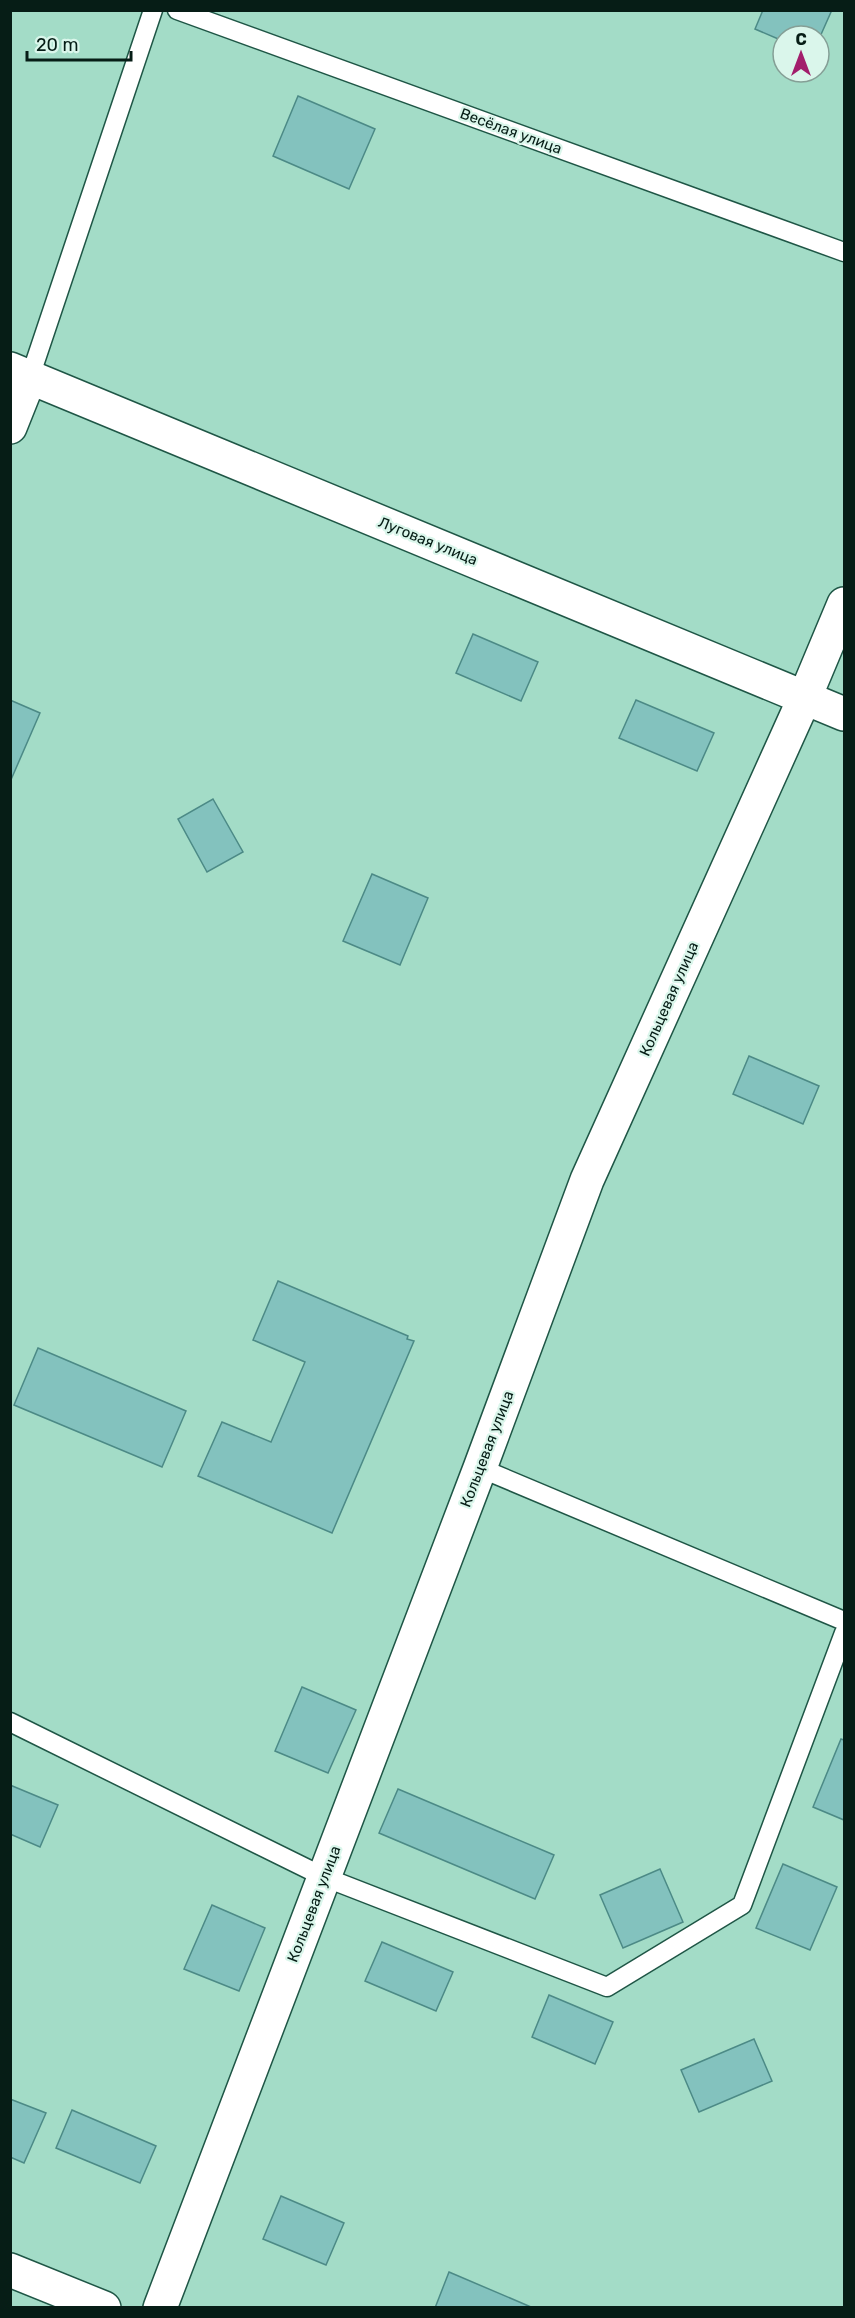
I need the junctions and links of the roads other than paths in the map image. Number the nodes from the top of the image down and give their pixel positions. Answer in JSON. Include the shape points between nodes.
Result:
{"nodes":[{"id":1,"x":153,"y":10,"type":"edge"},
{"id":2,"x":177,"y":10,"type":"edge"},
{"id":3,"x":844,"y":252,"type":"edge"},
{"id":4,"x":20,"y":373,"type":"edge"},
{"id":5,"x":10,"y":427,"type":"edge"},
{"id":6,"x":844,"y":604,"type":"edge"},
{"id":7,"x":806,"y":698,"type":"junction"},
{"id":8,"x":844,"y":714,"type":"edge"},
{"id":9,"x":480,"y":1468,"type":"junction"},
{"id":10,"x":844,"y":1621,"type":"edge"},
{"id":11,"x":844,"y":1633,"type":"edge"},
{"id":12,"x":10,"y":1722,"type":"edge"},
{"id":13,"x":324,"y":1877,"type":"junction"},
{"id":14,"x":10,"y":2270,"type":"edge"},
{"id":15,"x":104,"y":2307,"type":"edge"},
{"id":16,"x":160,"y":2307,"type":"edge"}],
"edges":[{"from":1,"to":4,"type":"lane"},
{"from":2,"to":3,"type":"lane","name":"Весёлая улица"},
{"from":4,"to":5,"type":"street"},
{"from":4,"to":7,"type":"street","name":"Луговая улица"},
{"from":6,"to":7,"type":"street","name":"Кольцевая улица"},
{"from":7,"to":8,"type":"street","name":"Луговая улица"},
{"from":7,"to":9,"type":"street","name":"Кольцевая улица","via":[[587,1180]]},
{"from":9,"to":10,"type":"lane"},
{"from":9,"to":13,"type":"street","name":"Кольцевая улица"},
{"from":11,"to":13,"type":"lane","via":[[742,1905],[607,1987]]},
{"from":12,"to":13,"type":"lane"},
{"from":13,"to":16,"type":"street","name":"Кольцевая улица"},
{"from":14,"to":15,"type":"street"}]}
